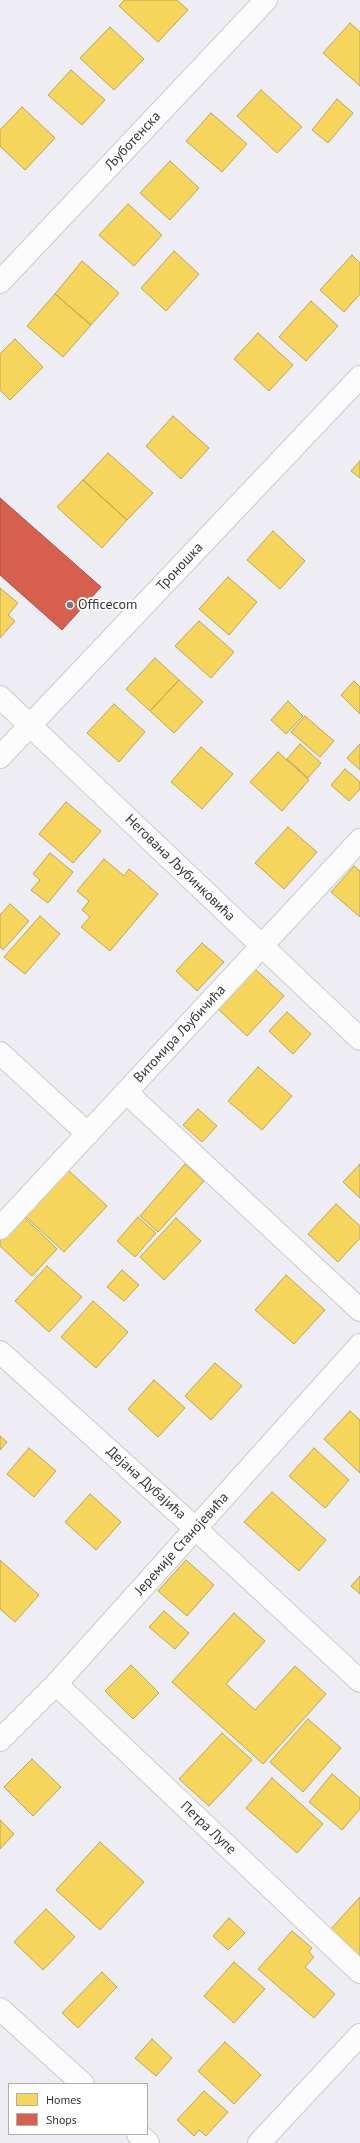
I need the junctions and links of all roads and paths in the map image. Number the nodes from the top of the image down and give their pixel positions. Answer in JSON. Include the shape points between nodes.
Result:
{"nodes":[{"id":1,"x":266,"y":0,"type":"edge"},
{"id":2,"x":0,"y":282,"type":"edge"},
{"id":3,"x":360,"y":377,"type":"edge"},
{"id":4,"x":0,"y":697,"type":"edge"},
{"id":5,"x":30,"y":726,"type":"junction"},
{"id":6,"x":0,"y":757,"type":"edge"},
{"id":7,"x":360,"y":840,"type":"edge"},
{"id":8,"x":261,"y":946,"type":"junction"},
{"id":9,"x":360,"y":1039,"type":"edge"},
{"id":10,"x":0,"y":1053,"type":"edge"},
{"id":11,"x":126,"y":1092,"type":"junction"},
{"id":12,"x":88,"y":1134,"type":"junction"},
{"id":13,"x":0,"y":1228,"type":"edge"},
{"id":14,"x":360,"y":1310,"type":"edge"},
{"id":15,"x":360,"y":1345,"type":"edge"},
{"id":16,"x":0,"y":1352,"type":"edge"},
{"id":17,"x":196,"y":1529,"type":"junction"},
{"id":18,"x":360,"y":1681,"type":"edge"},
{"id":19,"x":56,"y":1684,"type":"junction"},
{"id":20,"x":0,"y":1740,"type":"edge"},
{"id":21,"x":360,"y":1972,"type":"edge"},
{"id":22,"x":0,"y":2009,"type":"edge"},
{"id":23,"x":360,"y":2035,"type":"edge"},
{"id":24,"x":82,"y":2083,"type":"edge"},
{"id":25,"x":139,"y":2135,"type":"edge"},
{"id":26,"x":148,"y":2143,"type":"edge"},
{"id":27,"x":259,"y":2143,"type":"edge"}],
"edges":[{"from":1,"to":2,"type":"street","name":"Љуботенска"},
{"from":3,"to":5,"type":"street","name":"Троношка"},
{"from":4,"to":5,"type":"street","name":"Негована Љубинковића"},
{"from":5,"to":6,"type":"street","name":"Троношка"},
{"from":5,"to":8,"type":"street","name":"Негована Љубинковића"},
{"from":7,"to":8,"type":"street","name":"Витомира Љубичића"},
{"from":8,"to":9,"type":"street","name":"Негована Љубинковића"},
{"from":8,"to":11,"type":"street","name":"Витомира Љубичића"},
{"from":10,"to":12,"type":"street"},
{"from":11,"to":12,"type":"street","name":"Витомира Љубичића"},
{"from":11,"to":14,"type":"street"},
{"from":12,"to":13,"type":"street","name":"Витомира Љубичића"},
{"from":15,"to":17,"type":"street","name":"Јеремије Станојевића"},
{"from":16,"to":17,"type":"street","name":"Дејана Дубајића"},
{"from":17,"to":18,"type":"street","name":"Дејана Дубајића"},
{"from":17,"to":19,"type":"street","name":"Јеремије Станојевића"},
{"from":19,"to":20,"type":"street","name":"Јеремије Станојевића"},
{"from":19,"to":21,"type":"street","name":"Петра Лупе"},
{"from":22,"to":24,"type":"street"},
{"from":23,"to":27,"type":"street"},
{"from":25,"to":26,"type":"street"}]}
